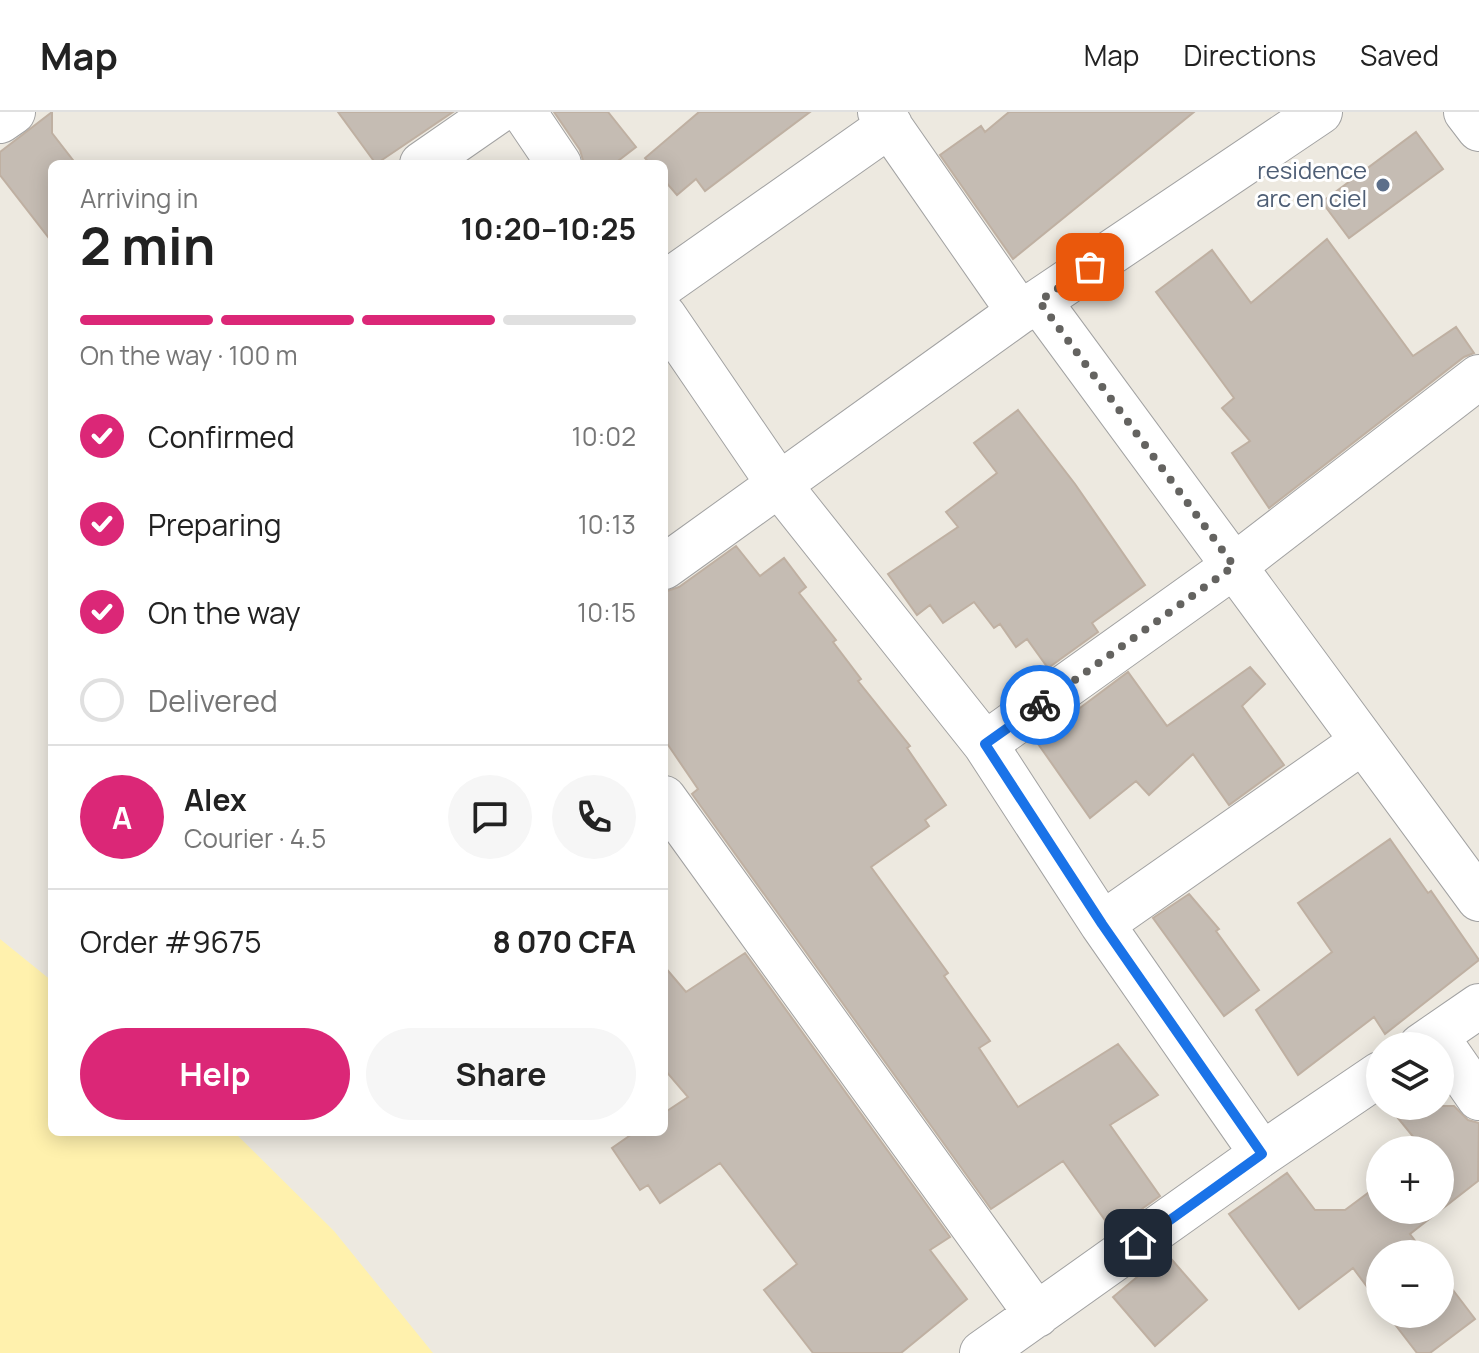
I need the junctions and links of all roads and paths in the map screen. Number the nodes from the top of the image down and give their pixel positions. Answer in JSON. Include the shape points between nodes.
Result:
{"nodes":[{"id":1,"x":13,"y":112,"type":"edge"},
{"id":2,"x":497,"y":112,"type":"edge"},
{"id":3,"x":524,"y":112,"type":"edge"},
{"id":4,"x":1320,"y":112,"type":"edge"},
{"id":5,"x":1466,"y":112,"type":"edge"},
{"id":6,"x":885,"y":118,"type":"edge"},
{"id":7,"x":0,"y":121,"type":"edge"},
{"id":8,"x":1479,"y":129,"type":"edge"},
{"id":9,"x":428,"y":160,"type":"edge"},
{"id":10,"x":556,"y":160,"type":"edge"},
{"id":11,"x":668,"y":281,"type":"edge"},
{"id":12,"x":1029,"y":307,"type":"junction"},
{"id":13,"x":668,"y":322,"type":"edge"},
{"id":14,"x":1479,"y":377,"type":"edge"},
{"id":15,"x":780,"y":486,"type":"junction"},
{"id":16,"x":668,"y":564,"type":"edge"},
{"id":17,"x":1234,"y":566,"type":"junction"},
{"id":18,"x":1362,"y":742,"type":"junction"},
{"id":19,"x":985,"y":744,"type":"junction"},
{"id":20,"x":668,"y":804,"type":"edge"},
{"id":21,"x":1479,"y":899,"type":"edge"},
{"id":22,"x":1102,"y":924,"type":"junction"},
{"id":23,"x":1479,"y":1006,"type":"edge"},
{"id":24,"x":1442,"y":1032,"type":"edge"},
{"id":25,"x":1454,"y":1070,"type":"edge"},
{"id":26,"x":1366,"y":1083,"type":"edge"},
{"id":27,"x":1479,"y":1098,"type":"edge"},
{"id":28,"x":1262,"y":1154,"type":"junction"},
{"id":29,"x":1037,"y":1315,"type":"junction"},
{"id":30,"x":982,"y":1353,"type":"edge"}],
"edges":[{"from":1,"to":7,"type":"street"},
{"from":2,"to":9,"type":"street"},
{"from":3,"to":10,"type":"street"},
{"from":4,"to":12,"type":"street"},
{"from":5,"to":8,"type":"street"},
{"from":6,"to":11,"type":"street"},
{"from":6,"to":12,"type":"street"},
{"from":12,"to":15,"type":"street"},
{"from":12,"to":17,"type":"street"},
{"from":13,"to":15,"type":"street"},
{"from":14,"to":17,"type":"street"},
{"from":15,"to":16,"type":"street"},
{"from":15,"to":19,"type":"street"},
{"from":17,"to":18,"type":"street"},
{"from":17,"to":19,"type":"street"},
{"from":18,"to":21,"type":"street"},
{"from":18,"to":22,"type":"street"},
{"from":19,"to":22,"type":"street"},
{"from":20,"to":29,"type":"street"},
{"from":22,"to":28,"type":"street"},
{"from":23,"to":24,"type":"street"},
{"from":25,"to":27,"type":"street"},
{"from":26,"to":28,"type":"street"},
{"from":28,"to":29,"type":"street"},
{"from":29,"to":30,"type":"street"}]}
